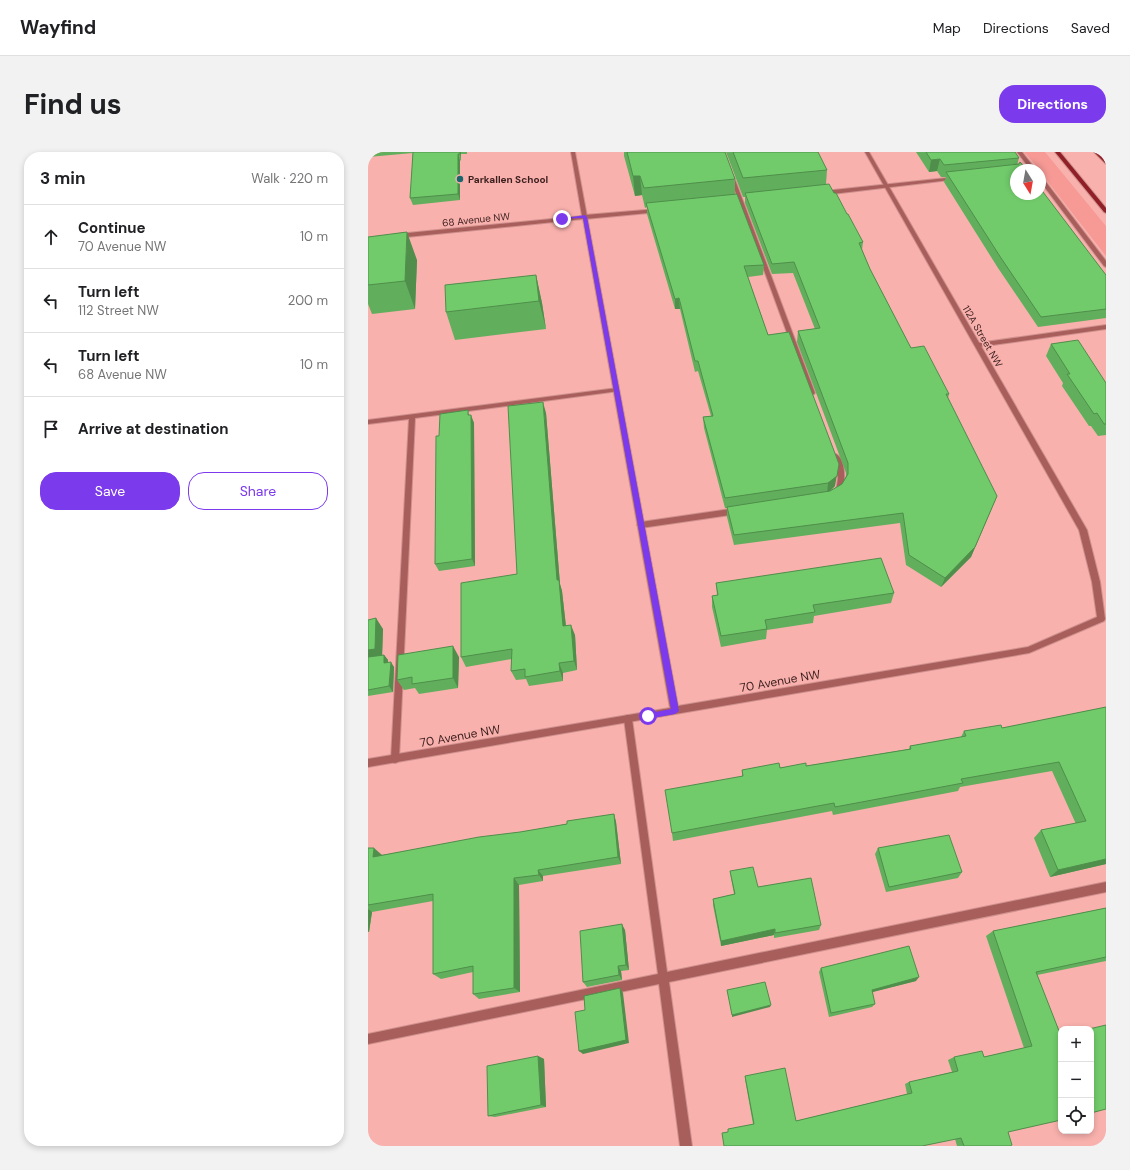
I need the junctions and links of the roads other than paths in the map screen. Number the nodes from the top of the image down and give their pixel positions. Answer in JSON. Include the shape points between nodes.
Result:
{"nodes":[{"id":1,"x":573,"y":152,"type":"edge"},
{"id":2,"x":867,"y":152,"type":"edge"},
{"id":3,"x":1020,"y":152,"type":"edge"},
{"id":4,"x":1057,"y":152,"type":"edge"},
{"id":5,"x":1096,"y":152,"type":"edge"},
{"id":6,"x":1106,"y":163,"type":"edge"},
{"id":7,"x":1029,"y":164,"type":"edge"},
{"id":8,"x":730,"y":173,"type":"edge"},
{"id":9,"x":962,"y":178,"type":"edge"},
{"id":10,"x":886,"y":186,"type":"junction"},
{"id":11,"x":1046,"y":186,"type":"edge"},
{"id":12,"x":819,"y":193,"type":"edge"},
{"id":13,"x":749,"y":201,"type":"edge"},
{"id":14,"x":733,"y":202,"type":"edge"},
{"id":15,"x":741,"y":202,"type":"junction"},
{"id":16,"x":664,"y":210,"type":"edge"},
{"id":17,"x":1106,"y":211,"type":"edge"},
{"id":18,"x":585,"y":217,"type":"junction"},
{"id":19,"x":391,"y":236,"type":"edge"},
{"id":20,"x":1106,"y":265,"type":"edge"},
{"id":21,"x":1106,"y":327,"type":"edge"},
{"id":22,"x":978,"y":345,"type":"junction"},
{"id":23,"x":617,"y":390,"type":"junction"},
{"id":24,"x":815,"y":401,"type":"edge"},
{"id":25,"x":412,"y":416,"type":"junction"},
{"id":26,"x":368,"y":422,"type":"edge"},
{"id":27,"x":834,"y":452,"type":"edge"},
{"id":28,"x":833,"y":495,"type":"edge"},
{"id":29,"x":742,"y":510,"type":"edge"},
{"id":30,"x":641,"y":525,"type":"junction"},
{"id":31,"x":1083,"y":530,"type":"joint"},
{"id":32,"x":675,"y":711,"type":"junction"},
{"id":33,"x":628,"y":719,"type":"junction"},
{"id":34,"x":395,"y":759,"type":"junction"},
{"id":35,"x":368,"y":763,"type":"edge"},
{"id":36,"x":1106,"y":887,"type":"edge"},
{"id":37,"x":664,"y":978,"type":"junction"},
{"id":38,"x":368,"y":1039,"type":"edge"},
{"id":39,"x":686,"y":1146,"type":"edge"}],
"edges":[{"from":1,"to":18,"type":"street"},
{"from":2,"to":10,"type":"street","name":"112A Street NW"},
{"from":3,"to":7,"type":"street"},
{"from":4,"to":17,"type":"main road"},
{"from":5,"to":6,"type":"main road"},
{"from":8,"to":15,"type":"street"},
{"from":9,"to":10,"type":"street"},
{"from":10,"to":12,"type":"street"},
{"from":10,"to":22,"type":"street","name":"112A Street NW"},
{"from":11,"to":20,"type":"street"},
{"from":13,"to":15,"type":"street"},
{"from":14,"to":15,"type":"street"},
{"from":15,"to":24,"type":"street"},
{"from":16,"to":18,"type":"street","name":"68 Avenue NW"},
{"from":18,"to":19,"type":"street","name":"68 Avenue NW"},
{"from":18,"to":23,"type":"street"},
{"from":21,"to":22,"type":"street"},
{"from":22,"to":31,"type":"street","name":"112A Street NW"},
{"from":23,"to":25,"type":"street"},
{"from":23,"to":30,"type":"street"},
{"from":25,"to":26,"type":"street"},
{"from":25,"to":34,"type":"street"},
{"from":27,"to":28,"type":"street","via":[[843,484],[839,492]]},
{"from":29,"to":30,"type":"street"},
{"from":30,"to":32,"type":"street"},
{"from":31,"to":32,"type":"street","name":"70 Avenue NW","via":[[1096,582],[1101,618],[1029,650]]},
{"from":32,"to":33,"type":"street","name":"70 Avenue NW"},
{"from":33,"to":34,"type":"street","name":"70 Avenue NW"},
{"from":33,"to":37,"type":"street"},
{"from":34,"to":35,"type":"street","name":"70 Avenue NW"},
{"from":36,"to":37,"type":"street"},
{"from":37,"to":38,"type":"street"},
{"from":37,"to":39,"type":"street"}]}
